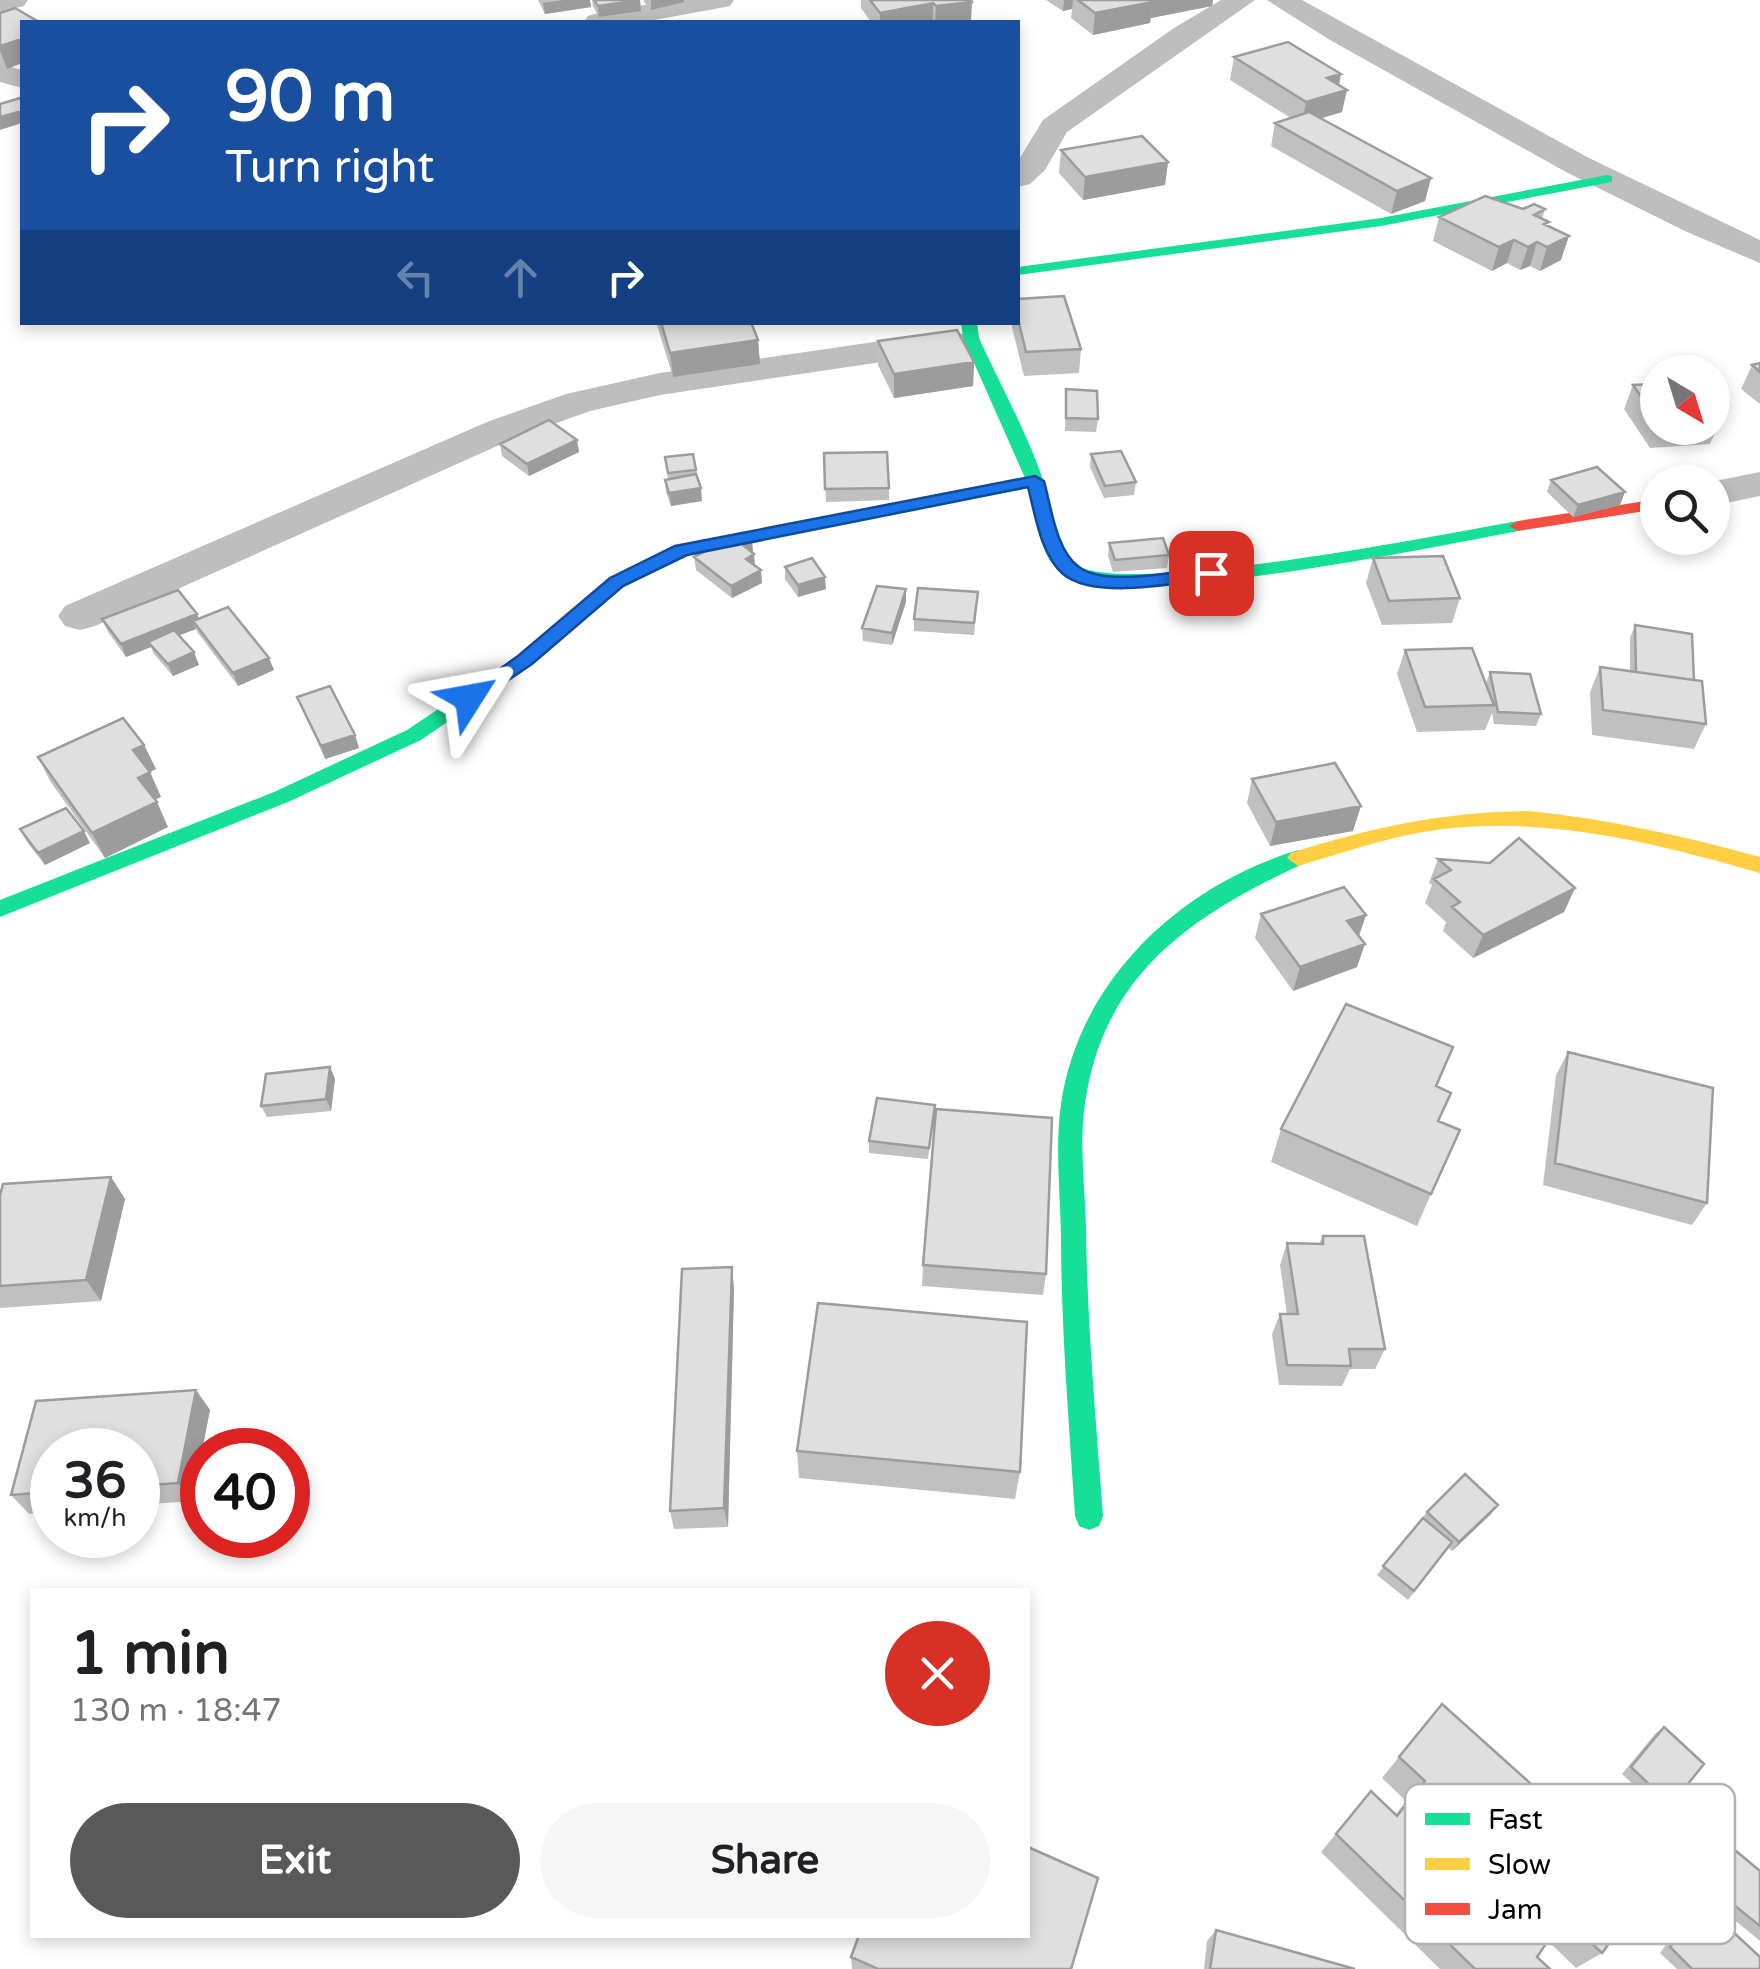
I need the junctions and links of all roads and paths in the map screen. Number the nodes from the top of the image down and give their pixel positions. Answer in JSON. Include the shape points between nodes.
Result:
{"nodes":[{"id":1,"x":14,"y":0,"type":"edge"},
{"id":2,"x":720,"y":0,"type":"edge"},
{"id":3,"x":1241,"y":0,"type":"edge"},
{"id":4,"x":1281,"y":0,"type":"edge"},
{"id":5,"x":0,"y":4,"type":"edge"},
{"id":6,"x":609,"y":20,"type":"edge"},
{"id":7,"x":1020,"y":176,"type":"edge"},
{"id":8,"x":1606,"y":179,"type":"junction"},
{"id":9,"x":1760,"y":253,"type":"edge"},
{"id":10,"x":1020,"y":271,"type":"edge"},
{"id":11,"x":970,"y":330,"type":"edge"},
{"id":12,"x":1035,"y":481,"type":"junction"},
{"id":13,"x":1760,"y":484,"type":"edge"},
{"id":14,"x":1730,"y":490,"type":"edge"},
{"id":15,"x":1640,"y":507,"type":"edge"},
{"id":16,"x":80,"y":616,"type":"dead end"},
{"id":17,"x":1760,"y":865,"type":"edge"},
{"id":18,"x":0,"y":909,"type":"edge"},
{"id":19,"x":1090,"y":1516,"type":"dead end"}],
"edges":[{"from":1,"to":5,"type":"street"},
{"from":2,"to":6,"type":"street"},
{"from":3,"to":7,"type":"street","via":[[1054,127]]},
{"from":4,"to":8,"type":"street"},
{"from":8,"to":9,"type":"street"},
{"from":8,"to":10,"type":"street","via":[[1380,222]]},
{"from":11,"to":12,"type":"street"},
{"from":11,"to":16,"type":"street","via":[[579,402],[500,430]]},
{"from":12,"to":15,"type":"street","via":[[1051,538],[1070,570],[1091,580],[1132,582]]},
{"from":12,"to":18,"type":"street","via":[[682,550],[616,582],[525,660],[414,735],[282,797]]},
{"from":13,"to":14,"type":"street"},
{"from":17,"to":19,"type":"street","via":[[1678,840],[1475,816],[1394,830],[1262,872],[1147,948],[1096,1020],[1074,1099],[1072,1287]]}]}
